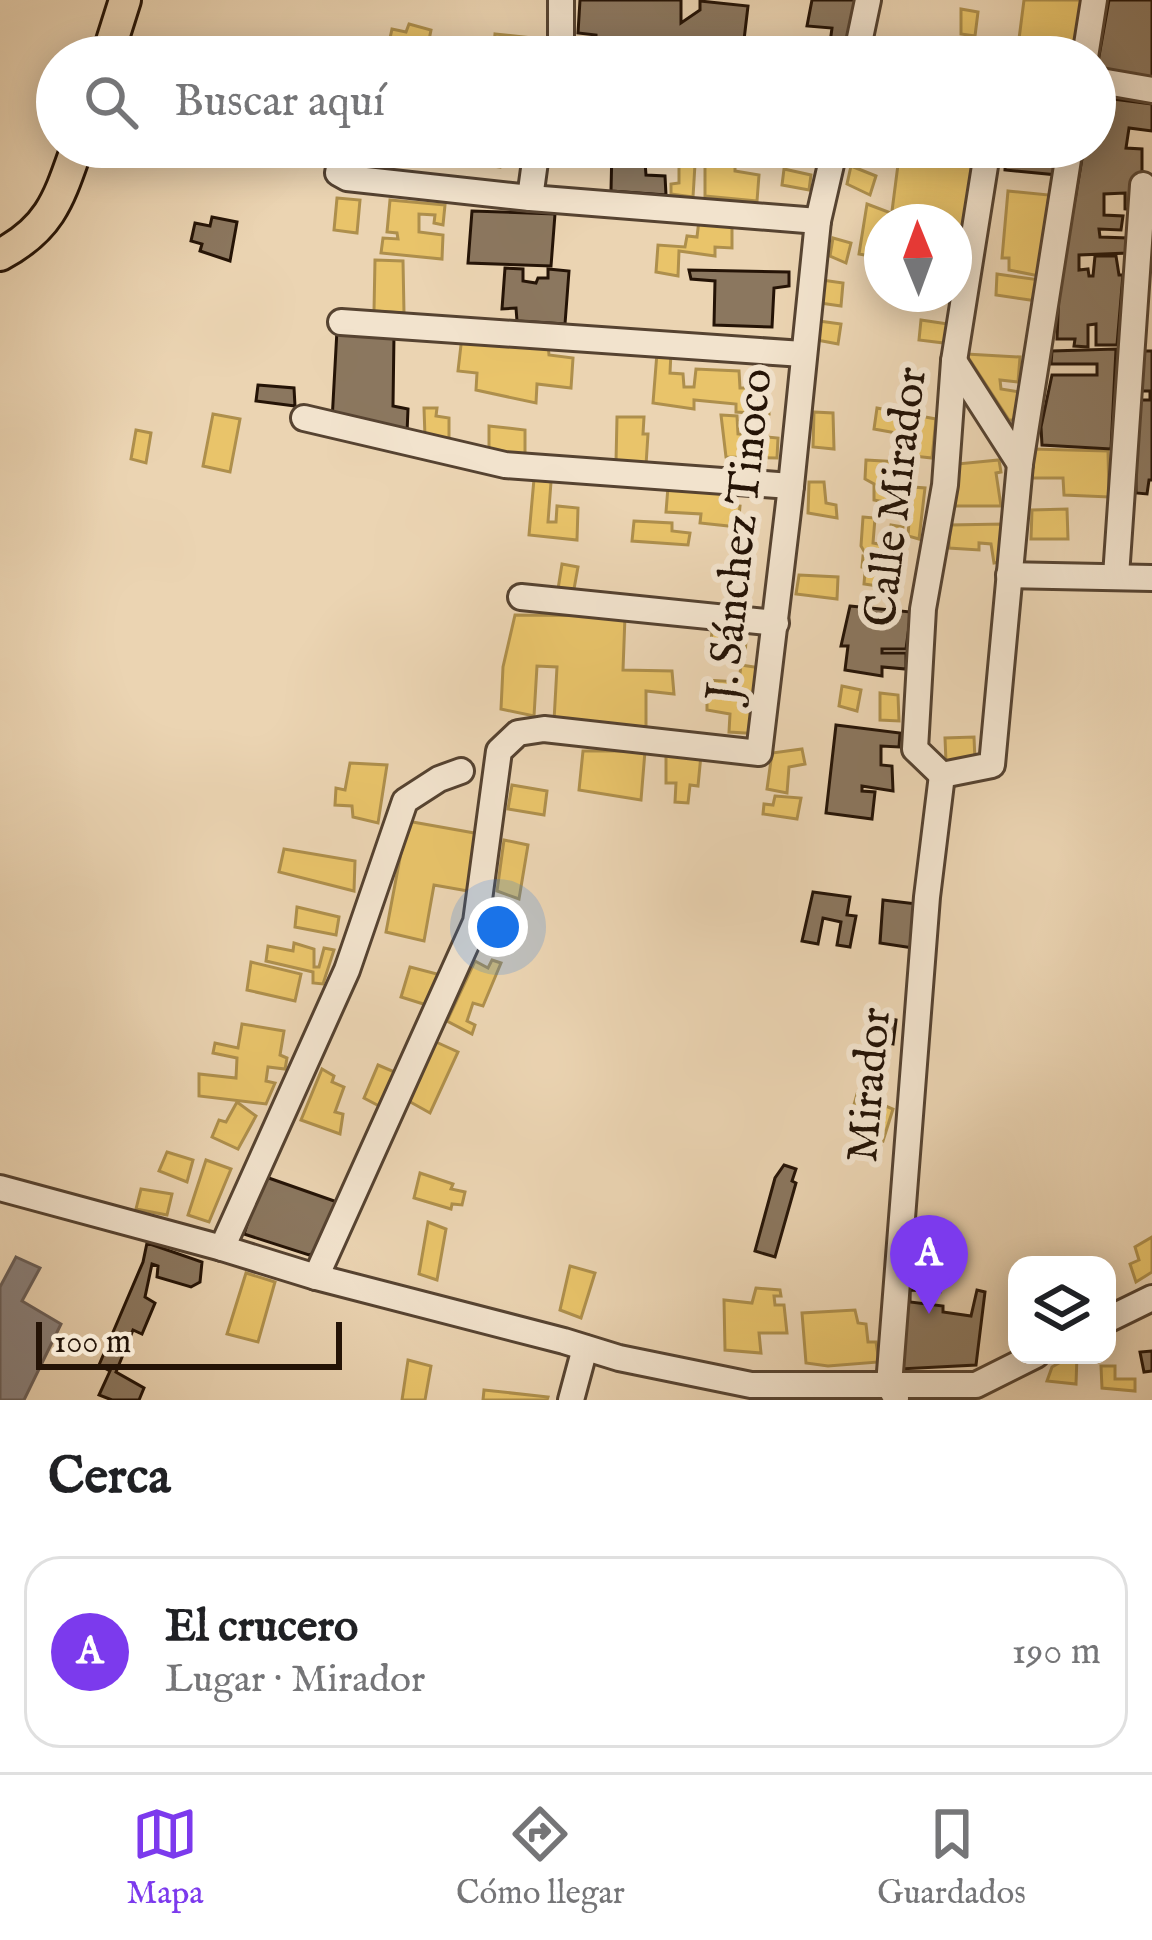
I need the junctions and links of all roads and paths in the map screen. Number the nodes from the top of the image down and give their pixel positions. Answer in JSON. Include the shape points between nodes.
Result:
{"nodes":[{"id":1,"x":125,"y":0,"type":"edge"},
{"id":2,"x":561,"y":0,"type":"edge"},
{"id":3,"x":868,"y":0,"type":"edge"},
{"id":4,"x":1094,"y":0,"type":"edge"},
{"id":5,"x":114,"y":36,"type":"edge"},
{"id":6,"x":561,"y":36,"type":"edge"},
{"id":7,"x":860,"y":36,"type":"edge"},
{"id":8,"x":1088,"y":36,"type":"edge"},
{"id":9,"x":1116,"y":84,"type":"edge"},
{"id":10,"x":1152,"y":90,"type":"edge"},
{"id":11,"x":70,"y":168,"type":"edge"},
{"id":12,"x":339,"y":168,"type":"edge"},
{"id":13,"x":534,"y":168,"type":"edge"},
{"id":14,"x":831,"y":168,"type":"edge"},
{"id":15,"x":985,"y":168,"type":"edge"},
{"id":16,"x":1067,"y":168,"type":"edge"},
{"id":17,"x":1143,"y":185,"type":"dead end"},
{"id":18,"x":530,"y":198,"type":"junction"},
{"id":19,"x":818,"y":221,"type":"junction"},
{"id":20,"x":0,"y":255,"type":"edge"},
{"id":21,"x":341,"y":322,"type":"dead end"},
{"id":22,"x":803,"y":353,"type":"junction"},
{"id":23,"x":955,"y":361,"type":"junction"},
{"id":24,"x":304,"y":418,"type":"dead end"},
{"id":25,"x":1020,"y":464,"type":"junction"},
{"id":26,"x":791,"y":486,"type":"junction"},
{"id":27,"x":1009,"y":575,"type":"junction"},
{"id":28,"x":1116,"y":576,"type":"junction"},
{"id":29,"x":1152,"y":578,"type":"edge"},
{"id":30,"x":521,"y":597,"type":"dead end"},
{"id":31,"x":776,"y":622,"type":"junction"},
{"id":32,"x":461,"y":771,"type":"dead end"},
{"id":33,"x":943,"y":775,"type":"junction"},
{"id":34,"x":0,"y":1188,"type":"edge"},
{"id":35,"x":222,"y":1248,"type":"junction"},
{"id":36,"x":316,"y":1277,"type":"junction"},
{"id":37,"x":1152,"y":1298,"type":"edge"},
{"id":38,"x":1116,"y":1316,"type":"edge"},
{"id":39,"x":584,"y":1348,"type":"junction"},
{"id":40,"x":1023,"y":1364,"type":"edge"},
{"id":41,"x":893,"y":1392,"type":"edge"},
{"id":42,"x":982,"y":1392,"type":"edge"},
{"id":43,"x":571,"y":1400,"type":"edge"}],
"edges":[{"from":1,"to":5,"type":"main road"},
{"from":2,"to":6,"type":"street"},
{"from":3,"to":7,"type":"street"},
{"from":4,"to":8,"type":"street"},
{"from":9,"to":10,"type":"street"},
{"from":11,"to":20,"type":"main road","via":[[56,207]]},
{"from":12,"to":18,"type":"street","via":[[346,178]]},
{"from":13,"to":18,"type":"street"},
{"from":14,"to":19,"type":"street","name":"J. Sánchez Tinoco"},
{"from":15,"to":23,"type":"street","name":"Calle Mirador"},
{"from":16,"to":25,"type":"street"},
{"from":17,"to":28,"type":"street"},
{"from":18,"to":19,"type":"street"},
{"from":19,"to":22,"type":"street","name":"J. Sánchez Tinoco"},
{"from":21,"to":22,"type":"street"},
{"from":22,"to":26,"type":"street","name":"J. Sánchez Tinoco"},
{"from":23,"to":25,"type":"street"},
{"from":23,"to":33,"type":"street","name":"Calle Mirador","via":[[923,609],[915,749]]},
{"from":24,"to":26,"type":"street","via":[[505,465]]},
{"from":25,"to":27,"type":"street"},
{"from":26,"to":31,"type":"street","name":"J. Sánchez Tinoco"},
{"from":27,"to":28,"type":"street"},
{"from":27,"to":33,"type":"street","via":[[992,765]]},
{"from":28,"to":29,"type":"street"},
{"from":30,"to":31,"type":"street"},
{"from":31,"to":36,"type":"street","name":"J. Sánchez Tinoco","via":[[759,753],[544,729],[518,734],[500,751],[476,922]]},
{"from":32,"to":35,"type":"street","via":[[405,801],[347,970]]},
{"from":33,"to":41,"type":"street","name":"Mirador","via":[[927,897]]},
{"from":34,"to":35,"type":"street"},
{"from":35,"to":36,"type":"street"},
{"from":36,"to":39,"type":"street"},
{"from":37,"to":38,"type":"street"},
{"from":39,"to":41,"type":"street","via":[[751,1385]]},
{"from":39,"to":43,"type":"street"},
{"from":40,"to":42,"type":"street"},
{"from":41,"to":42,"type":"street"}]}
